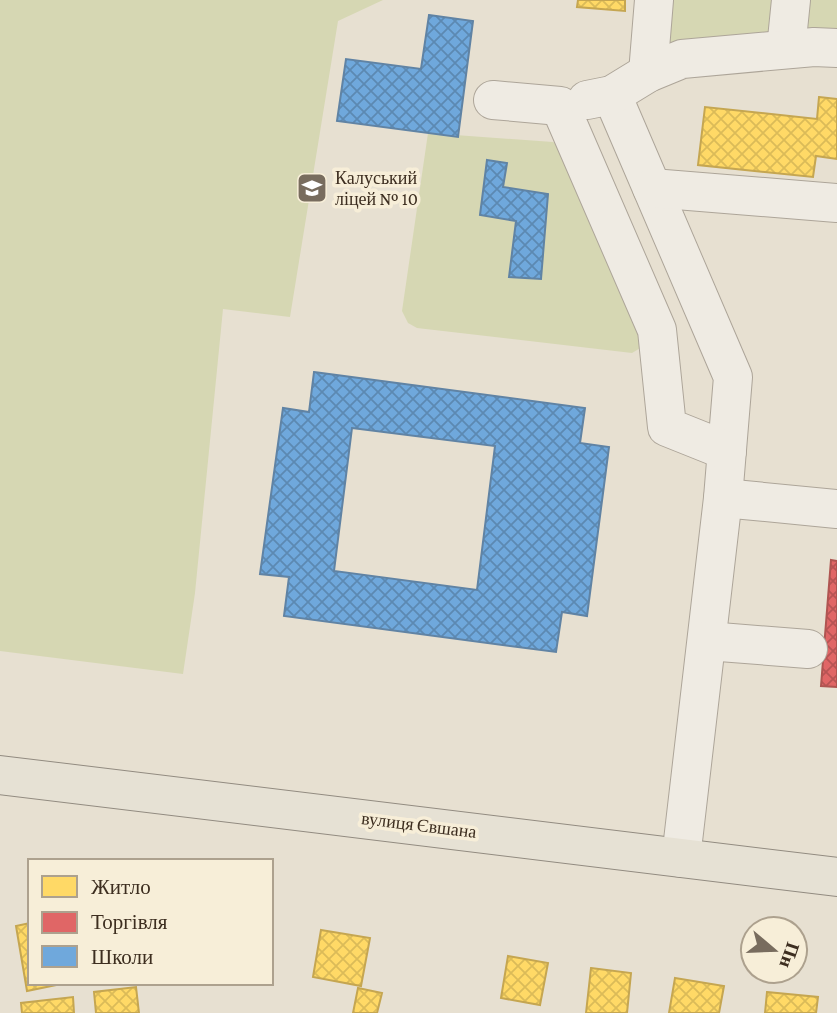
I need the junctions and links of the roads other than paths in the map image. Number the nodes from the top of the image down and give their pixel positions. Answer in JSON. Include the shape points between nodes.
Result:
{"nodes":[{"id":1,"x":654,"y":0,"type":"edge"},
{"id":2,"x":791,"y":0,"type":"edge"},
{"id":3,"x":837,"y":48,"type":"edge"},
{"id":4,"x":786,"y":49,"type":"junction"},
{"id":5,"x":648,"y":73,"type":"junction"},
{"id":6,"x":612,"y":95,"type":"junction"},
{"id":7,"x":493,"y":100,"type":"dead end"},
{"id":8,"x":560,"y":106,"type":"junction"},
{"id":9,"x":652,"y":188,"type":"junction"},
{"id":10,"x":837,"y":203,"type":"edge"},
{"id":11,"x":727,"y":452,"type":"junction"},
{"id":12,"x":723,"y":498,"type":"junction"},
{"id":13,"x":837,"y":509,"type":"edge"},
{"id":14,"x":707,"y":641,"type":"junction"},
{"id":15,"x":808,"y":649,"type":"dead end"},
{"id":16,"x":0,"y":775,"type":"edge"},
{"id":17,"x":681,"y":858,"type":"junction"},
{"id":18,"x":837,"y":877,"type":"edge"}],
"edges":[{"from":1,"to":5,"type":"lane"},
{"from":2,"to":4,"type":"lane"},
{"from":3,"to":4,"type":"lane"},
{"from":4,"to":5,"type":"lane","via":[[682,59]]},
{"from":5,"to":6,"type":"lane"},
{"from":6,"to":8,"type":"lane"},
{"from":6,"to":9,"type":"lane"},
{"from":7,"to":8,"type":"lane"},
{"from":8,"to":11,"type":"lane","via":[[657,330],[667,427]]},
{"from":9,"to":10,"type":"lane"},
{"from":9,"to":11,"type":"lane","via":[[733,377]]},
{"from":11,"to":12,"type":"lane"},
{"from":12,"to":13,"type":"lane"},
{"from":12,"to":14,"type":"lane"},
{"from":14,"to":15,"type":"lane"},
{"from":14,"to":17,"type":"lane"},
{"from":16,"to":17,"type":"main road","name":"вулиця Євшана"},
{"from":17,"to":18,"type":"main road","name":"вулиця Євшана"}]}
